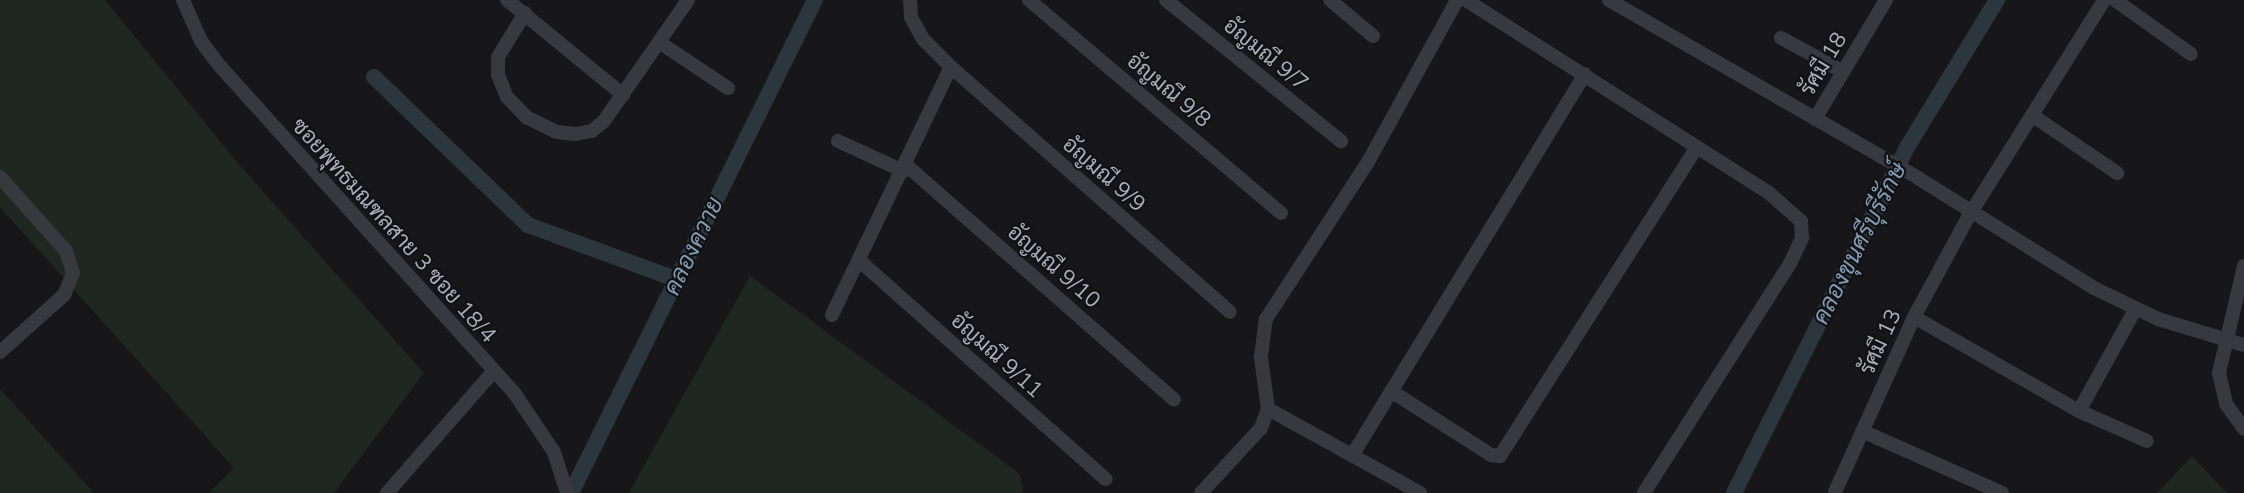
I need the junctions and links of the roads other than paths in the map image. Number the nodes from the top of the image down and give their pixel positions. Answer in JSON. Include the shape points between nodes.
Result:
{"nodes":[{"id":1,"x":183,"y":0,"type":"edge"},
{"id":2,"x":507,"y":0,"type":"edge"},
{"id":3,"x":910,"y":0,"type":"edge"},
{"id":4,"x":1029,"y":0,"type":"edge"},
{"id":5,"x":1166,"y":0,"type":"edge"},
{"id":6,"x":1330,"y":0,"type":"edge"},
{"id":7,"x":1457,"y":0,"type":"edge"},
{"id":8,"x":1466,"y":0,"type":"edge"},
{"id":9,"x":1609,"y":0,"type":"edge"},
{"id":10,"x":1886,"y":0,"type":"edge"},
{"id":11,"x":2104,"y":0,"type":"edge"},
{"id":12,"x":2115,"y":0,"type":"edge"},
{"id":13,"x":685,"y":1,"type":"edge"},
{"id":14,"x":1633,"y":6,"type":"edge"},
{"id":15,"x":525,"y":13,"type":"junction"},
{"id":16,"x":1373,"y":36,"type":"dead end"},
{"id":17,"x":1781,"y":38,"type":"dead end"},
{"id":18,"x":659,"y":42,"type":"junction"},
{"id":19,"x":2191,"y":54,"type":"dead end"},
{"id":20,"x":951,"y":68,"type":"junction"},
{"id":21,"x":1842,"y":71,"type":"junction"},
{"id":22,"x":1585,"y":74,"type":"junction"},
{"id":23,"x":728,"y":88,"type":"dead end"},
{"id":24,"x":623,"y":95,"type":"junction"},
{"id":25,"x":2032,"y":115,"type":"junction"},
{"id":26,"x":1815,"y":119,"type":"junction"},
{"id":27,"x":838,"y":141,"type":"dead end"},
{"id":28,"x":1341,"y":141,"type":"dead end"},
{"id":29,"x":1696,"y":148,"type":"junction"},
{"id":30,"x":904,"y":168,"type":"junction"},
{"id":31,"x":2117,"y":173,"type":"dead end"},
{"id":32,"x":0,"y":177,"type":"edge"},
{"id":33,"x":1281,"y":213,"type":"dead end"},
{"id":34,"x":1970,"y":214,"type":"junction"},
{"id":35,"x":861,"y":261,"type":"junction"},
{"id":36,"x":2244,"y":266,"type":"edge"},
{"id":37,"x":2135,"y":310,"type":"junction"},
{"id":38,"x":1230,"y":312,"type":"dead end"},
{"id":39,"x":832,"y":315,"type":"dead end"},
{"id":40,"x":1914,"y":317,"type":"junction"},
{"id":41,"x":2228,"y":342,"type":"junction"},
{"id":42,"x":2244,"y":345,"type":"edge"},
{"id":43,"x":0,"y":352,"type":"edge"},
{"id":44,"x":493,"y":372,"type":"junction"},
{"id":45,"x":1391,"y":391,"type":"junction"},
{"id":46,"x":1174,"y":400,"type":"dead end"},
{"id":47,"x":1268,"y":409,"type":"junction"},
{"id":48,"x":2079,"y":411,"type":"junction"},
{"id":49,"x":2244,"y":429,"type":"edge"},
{"id":50,"x":1862,"y":431,"type":"junction"},
{"id":51,"x":2147,"y":441,"type":"dead end"},
{"id":52,"x":1353,"y":454,"type":"junction"},
{"id":53,"x":1105,"y":479,"type":"dead end"},
{"id":54,"x":1835,"y":492,"type":"edge"},
{"id":55,"x":2000,"y":492,"type":"edge"},
{"id":56,"x":387,"y":493,"type":"edge"},
{"id":57,"x":567,"y":493,"type":"edge"},
{"id":58,"x":1201,"y":493,"type":"edge"},
{"id":59,"x":1420,"y":493,"type":"edge"},
{"id":60,"x":1644,"y":493,"type":"edge"}],
"edges":[{"from":1,"to":44,"type":"street","name":"ซอยพุทธมณฑลสาย 3 ซอย 18/4","via":[[201,41],[219,65]]},
{"from":2,"to":15,"type":"street"},
{"from":3,"to":20,"type":"street","name":"อัญมณี 9/9","via":[[910,17],[923,39]]},
{"from":4,"to":33,"type":"street","name":"อัญมณี 9/8"},
{"from":5,"to":28,"type":"street","name":"อัญมณี 9/7"},
{"from":6,"to":16,"type":"street"},
{"from":7,"to":47,"type":"street","via":[[1368,162],[1266,319],[1261,357]]},
{"from":8,"to":22,"type":"street"},
{"from":9,"to":14,"type":"street"},
{"from":10,"to":21,"type":"street","name":"รัศมี 18"},
{"from":11,"to":25,"type":"street","name":"รัศมี 13"},
{"from":12,"to":19,"type":"street"},
{"from":13,"to":18,"type":"street"},
{"from":14,"to":26,"type":"street"},
{"from":15,"to":24,"type":"street"},
{"from":15,"to":24,"type":"street","via":[[498,57],[498,75],[507,97],[526,117],[557,132],[576,135],[592,131],[604,121]]},
{"from":17,"to":21,"type":"street"},
{"from":18,"to":23,"type":"street"},
{"from":18,"to":24,"type":"street"},
{"from":20,"to":30,"type":"street"},
{"from":20,"to":38,"type":"street","name":"อัญมณี 9/9"},
{"from":21,"to":26,"type":"street","name":"รัศมี 18"},
{"from":22,"to":29,"type":"street"},
{"from":22,"to":45,"type":"street"},
{"from":25,"to":31,"type":"street"},
{"from":25,"to":34,"type":"street","name":"รัศมี 13"},
{"from":26,"to":34,"type":"street","via":[[1918,178]]},
{"from":27,"to":30,"type":"street","name":"อัญมณี 9/10"},
{"from":29,"to":45,"type":"street","via":[[1500,456],[1491,455]]},
{"from":29,"to":60,"type":"street","via":[[1795,212],[1801,221],[1802,238],[1791,262]]},
{"from":30,"to":35,"type":"street"},
{"from":30,"to":46,"type":"street","name":"อัญมณี 9/10"},
{"from":32,"to":43,"type":"street","via":[[66,250],[73,273],[64,295]]},
{"from":34,"to":37,"type":"street"},
{"from":34,"to":40,"type":"street","name":"รัศมี 13"},
{"from":35,"to":39,"type":"street"},
{"from":35,"to":53,"type":"street","name":"อัญมณี 9/11"},
{"from":36,"to":41,"type":"street"},
{"from":37,"to":41,"type":"street"},
{"from":37,"to":48,"type":"street"},
{"from":40,"to":48,"type":"street"},
{"from":40,"to":50,"type":"street","name":"รัศมี 13"},
{"from":41,"to":42,"type":"street"},
{"from":41,"to":49,"type":"street","via":[[2220,387],[2226,404]]},
{"from":44,"to":56,"type":"street"},
{"from":44,"to":57,"type":"street","name":"ซอยพุทธมณฑลสาย 3 ซอย 18/4","via":[[515,394],[562,471]]},
{"from":45,"to":52,"type":"street"},
{"from":47,"to":52,"type":"street"},
{"from":47,"to":58,"type":"street","via":[[1261,428]]},
{"from":48,"to":51,"type":"street"},
{"from":50,"to":54,"type":"street","name":"รัศมี 13"},
{"from":50,"to":55,"type":"street"},
{"from":52,"to":59,"type":"street"}]}
